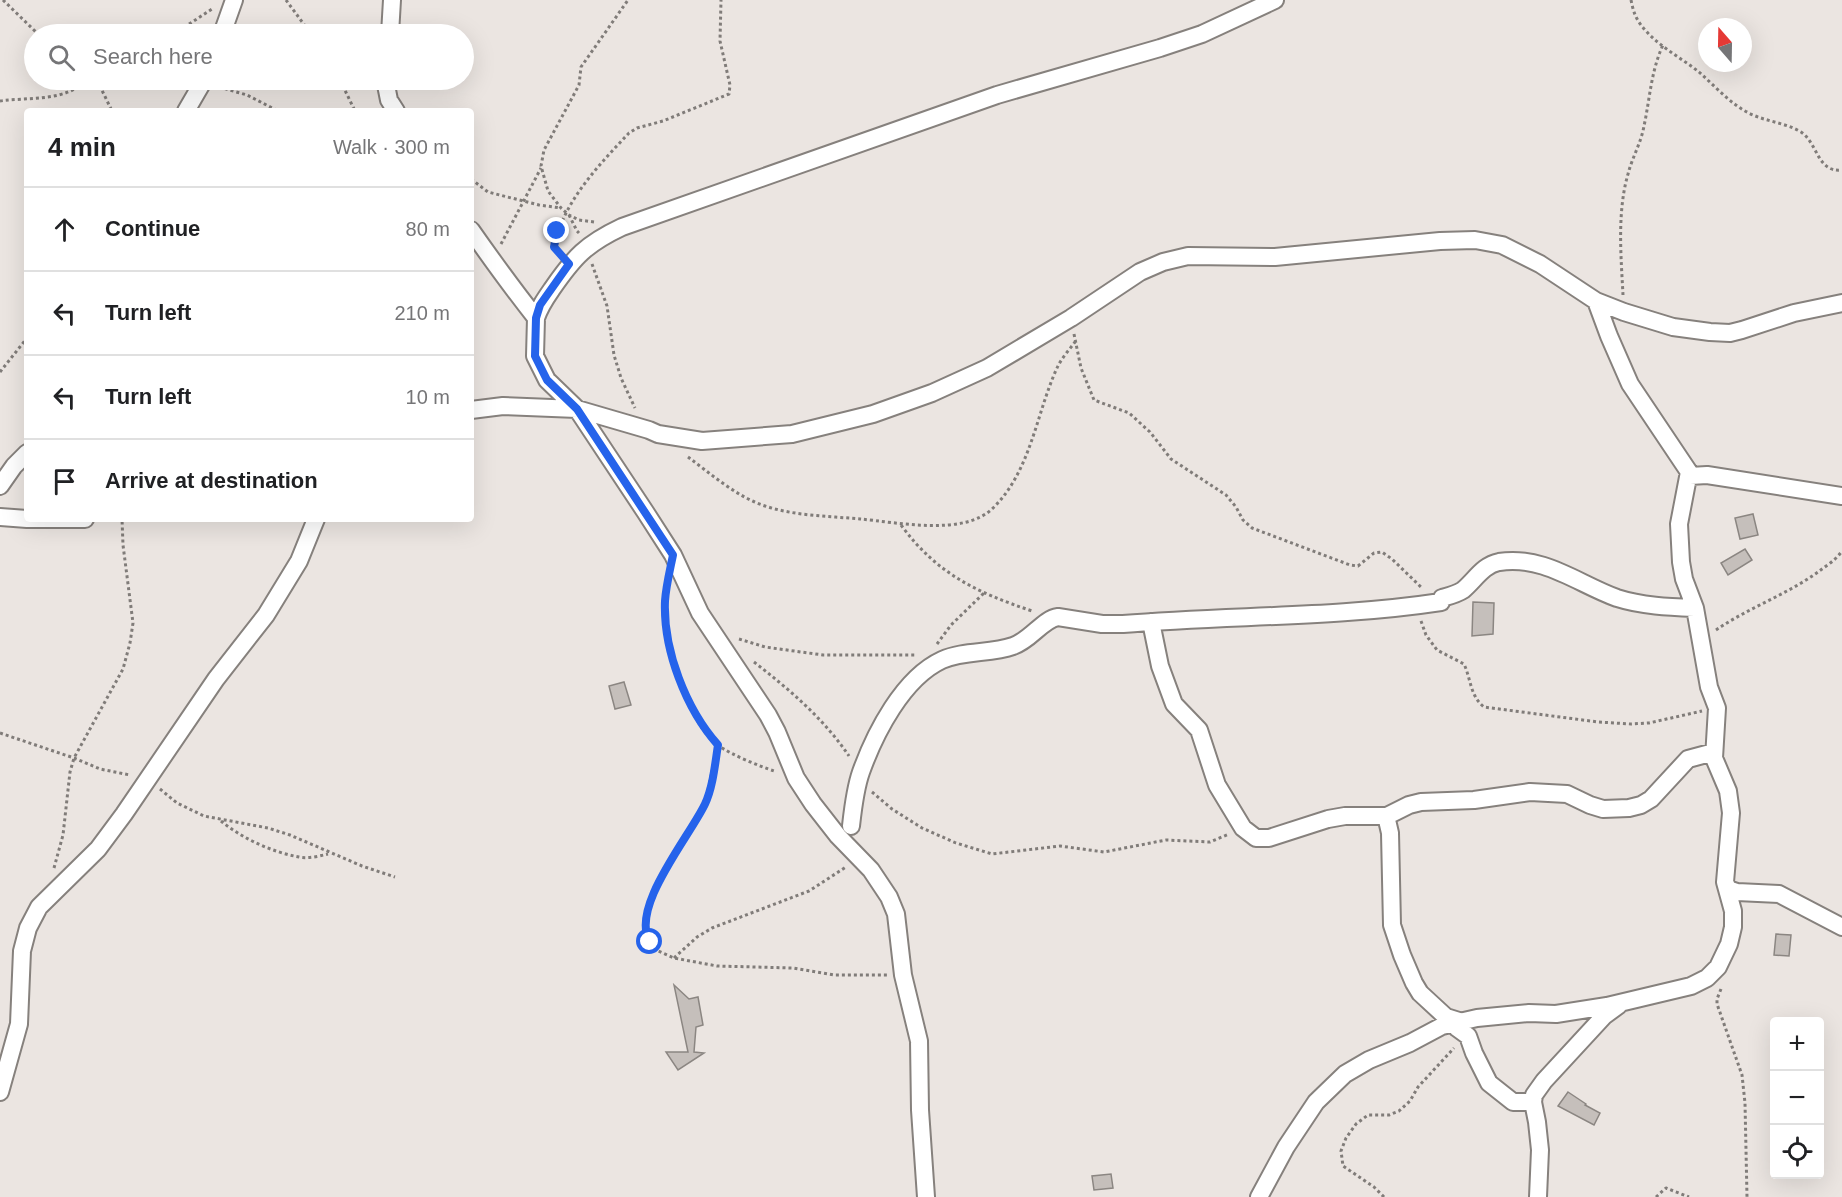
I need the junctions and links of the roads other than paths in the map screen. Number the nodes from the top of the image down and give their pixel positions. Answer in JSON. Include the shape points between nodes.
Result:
{"nodes":[{"id":1,"x":392,"y":0,"type":"edge"},
{"id":2,"x":1275,"y":0,"type":"edge"},
{"id":3,"x":226,"y":3,"type":"edge"},
{"id":4,"x":223,"y":24,"type":"edge"},
{"id":5,"x":391,"y":24,"type":"edge"},
{"id":6,"x":198,"y":90,"type":"edge"},
{"id":7,"x":387,"y":90,"type":"edge"},
{"id":8,"x":188,"y":108,"type":"edge"},
{"id":9,"x":394,"y":108,"type":"edge"},
{"id":10,"x":474,"y":237,"type":"edge"},
{"id":11,"x":1596,"y":301,"type":"junction"},
{"id":12,"x":1842,"y":303,"type":"edge"},
{"id":13,"x":536,"y":318,"type":"junction"},
{"id":14,"x":577,"y":409,"type":"junction"},
{"id":15,"x":474,"y":410,"type":"edge"},
{"id":16,"x":24,"y":456,"type":"edge"},
{"id":17,"x":1690,"y":476,"type":"junction"},
{"id":18,"x":0,"y":486,"type":"edge"},
{"id":19,"x":1842,"y":496,"type":"edge"},
{"id":20,"x":0,"y":517,"type":"edge"},
{"id":21,"x":24,"y":519,"type":"edge"},
{"id":22,"x":315,"y":522,"type":"edge"},
{"id":23,"x":1695,"y":608,"type":"junction"},
{"id":24,"x":1151,"y":622,"type":"junction"},
{"id":25,"x":1713,"y":752,"type":"junction"},
{"id":26,"x":1389,"y":815,"type":"junction"},
{"id":27,"x":851,"y":826,"type":"dead end"},
{"id":28,"x":1725,"y":882,"type":"junction"},
{"id":29,"x":1842,"y":927,"type":"edge"},
{"id":30,"x":1623,"y":1002,"type":"junction"},
{"id":31,"x":1465,"y":1029,"type":"junction"},
{"id":32,"x":0,"y":1092,"type":"edge"},
{"id":33,"x":1533,"y":1102,"type":"junction"},
{"id":34,"x":926,"y":1197,"type":"edge"},
{"id":35,"x":1259,"y":1197,"type":"edge"},
{"id":36,"x":1538,"y":1197,"type":"edge"}],
"edges":[{"from":1,"to":5,"type":"street"},
{"from":2,"to":13,"type":"street","via":[[1202,34],[997,95],[622,227],[579,253],[540,305]]},
{"from":3,"to":4,"type":"street"},
{"from":6,"to":8,"type":"street"},
{"from":7,"to":9,"type":"street"},
{"from":10,"to":13,"type":"street"},
{"from":11,"to":12,"type":"street","via":[[1673,327],[1730,333]]},
{"from":11,"to":14,"type":"street","via":[[1540,264],[1502,245],[1475,240],[1275,257],[1188,256],[1140,272],[987,368],[873,414],[792,434],[702,441],[658,434]]},
{"from":11,"to":17,"type":"street","via":[[1630,384]]},
{"from":13,"to":14,"type":"street","via":[[535,356],[547,380]]},
{"from":14,"to":15,"type":"street","via":[[503,406]]},
{"from":14,"to":34,"type":"street","via":[[673,555],[700,613],[777,732],[796,778],[813,804],[881,883],[896,914],[903,975],[919,1041]]},
{"from":16,"to":18,"type":"street"},
{"from":17,"to":19,"type":"street","via":[[1707,475]]},
{"from":17,"to":23,"type":"street","via":[[1679,524],[1679,546],[1684,579]]},
{"from":20,"to":21,"type":"street"},
{"from":22,"to":32,"type":"street","via":[[267,615],[216,679],[98,849],[39,908],[22,951],[19,1024]]},
{"from":23,"to":24,"type":"street","via":[[1631,602],[1553,568],[1502,562],[1488,566],[1462,590],[1441,602],[1347,612]]},
{"from":23,"to":25,"type":"street","via":[[1717,708]]},
{"from":24,"to":26,"type":"street","via":[[1160,666],[1174,704],[1199,730],[1217,785],[1243,828],[1256,838],[1269,838],[1328,819]]},
{"from":24,"to":27,"type":"street","via":[[1102,624],[1052,618],[1015,646],[942,660],[924,672],[890,709],[861,772]]},
{"from":25,"to":26,"type":"street","via":[[1688,759],[1651,799],[1629,808],[1603,809],[1567,794],[1540,791],[1421,802]]},
{"from":25,"to":28,"type":"street","via":[[1728,791],[1731,813]]},
{"from":26,"to":31,"type":"street","via":[[1392,925],[1399,948],[1420,993]]},
{"from":28,"to":29,"type":"street","via":[[1728,889],[1737,892],[1779,894]]},
{"from":28,"to":30,"type":"street","via":[[1733,927],[1725,955],[1713,973],[1691,986]]},
{"from":30,"to":31,"type":"street","via":[[1556,1014],[1528,1013]]},
{"from":30,"to":33,"type":"street","via":[[1604,1016],[1544,1081]]},
{"from":31,"to":33,"type":"street","via":[[1489,1083],[1514,1102]]},
{"from":31,"to":35,"type":"street","via":[[1435,1029],[1345,1074],[1316,1102]]},
{"from":33,"to":36,"type":"street","via":[[1540,1150]]}]}
